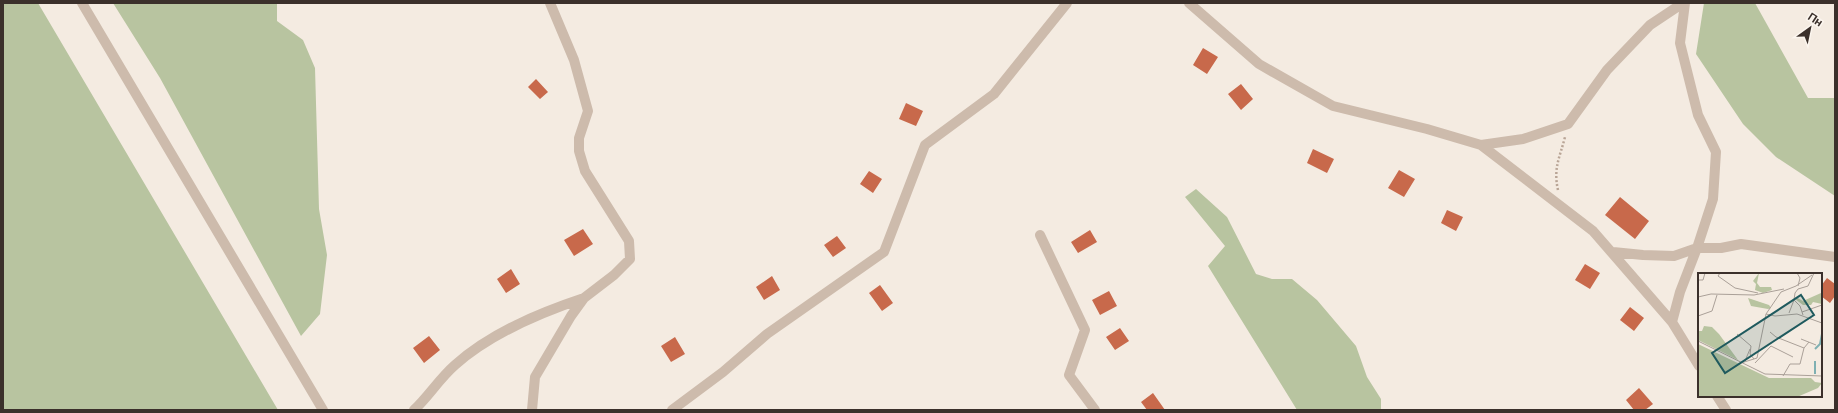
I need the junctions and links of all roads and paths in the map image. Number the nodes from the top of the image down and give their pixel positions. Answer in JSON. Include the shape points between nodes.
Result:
{"nodes":[{"id":1,"x":82,"y":3,"type":"edge"},
{"id":2,"x":550,"y":3,"type":"edge"},
{"id":3,"x":1067,"y":3,"type":"edge"},
{"id":4,"x":1189,"y":3,"type":"edge"},
{"id":5,"x":1684,"y":3,"type":"edge"},
{"id":6,"x":1568,"y":124,"type":"junction"},
{"id":7,"x":1481,"y":145,"type":"junction"},
{"id":8,"x":1566,"y":209,"type":"junction"},
{"id":9,"x":1040,"y":235,"type":"dead end"},
{"id":10,"x":1698,"y":248,"type":"junction"},
{"id":11,"x":1613,"y":252,"type":"junction"},
{"id":12,"x":1835,"y":257,"type":"edge"},
{"id":13,"x":584,"y":298,"type":"junction"},
{"id":14,"x":1672,"y":322,"type":"junction"},
{"id":15,"x":1698,"y":364,"type":"edge"},
{"id":16,"x":1719,"y":397,"type":"edge"},
{"id":17,"x":323,"y":410,"type":"edge"},
{"id":18,"x":414,"y":410,"type":"edge"},
{"id":19,"x":532,"y":410,"type":"edge"},
{"id":20,"x":672,"y":410,"type":"edge"},
{"id":21,"x":1095,"y":410,"type":"edge"},
{"id":22,"x":1726,"y":410,"type":"edge"}],
"edges":[{"from":1,"to":17,"type":"street"},
{"from":2,"to":13,"type":"street","via":[[574,60],[588,111],[579,138],[579,151],[585,171],[629,241],[630,259]]},
{"from":3,"to":20,"type":"street","via":[[994,94],[925,145],[884,252],[761,339],[723,372]]},
{"from":4,"to":7,"type":"street","via":[[1259,64],[1333,106]]},
{"from":5,"to":6,"type":"street","via":[[1650,25],[1607,70]]},
{"from":5,"to":10,"type":"street","via":[[1680,44],[1698,115],[1716,152],[1713,199]]},
{"from":6,"to":7,"type":"street","via":[[1523,139]]},
{"from":6,"to":8,"type":"path","via":[[1556,173],[1558,189]]},
{"from":7,"to":8,"type":"street"},
{"from":8,"to":11,"type":"street"},
{"from":9,"to":21,"type":"street","via":[[1085,330],[1069,375]]},
{"from":10,"to":11,"type":"street","via":[[1674,256]]},
{"from":10,"to":12,"type":"street","via":[[1721,248],[1741,244]]},
{"from":10,"to":14,"type":"street","via":[[1680,292]]},
{"from":11,"to":14,"type":"street"},
{"from":13,"to":18,"type":"street","via":[[550,309],[479,347],[440,379]]},
{"from":13,"to":19,"type":"street","via":[[535,377]]},
{"from":14,"to":15,"type":"street"},
{"from":16,"to":22,"type":"street"}]}
